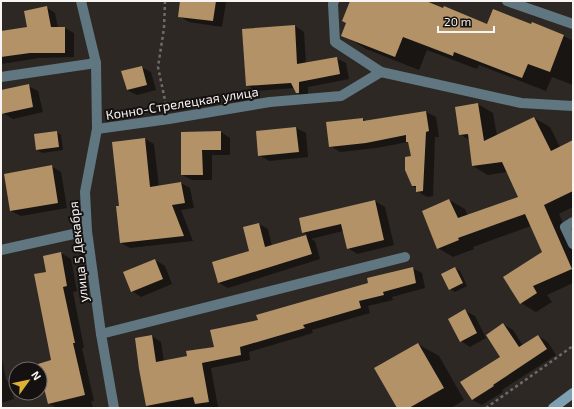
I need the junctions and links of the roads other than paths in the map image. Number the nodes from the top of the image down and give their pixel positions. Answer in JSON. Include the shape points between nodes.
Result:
{"nodes":[{"id":1,"x":81,"y":1,"type":"edge"},
{"id":2,"x":334,"y":1,"type":"edge"},
{"id":3,"x":507,"y":1,"type":"edge"},
{"id":4,"x":573,"y":24,"type":"edge"},
{"id":5,"x":96,"y":63,"type":"junction"},
{"id":6,"x":382,"y":72,"type":"junction"},
{"id":7,"x":1,"y":77,"type":"edge"},
{"id":8,"x":573,"y":106,"type":"edge"},
{"id":9,"x":97,"y":129,"type":"junction"},
{"id":10,"x":573,"y":222,"type":"edge"},
{"id":11,"x":87,"y":230,"type":"junction"},
{"id":12,"x":573,"y":244,"type":"edge"},
{"id":13,"x":1,"y":250,"type":"edge"},
{"id":14,"x":405,"y":257,"type":"dead end"},
{"id":15,"x":101,"y":334,"type":"junction"},
{"id":16,"x":573,"y":393,"type":"edge"},
{"id":17,"x":114,"y":408,"type":"edge"},
{"id":18,"x":553,"y":408,"type":"edge"}],
"edges":[{"from":1,"to":5,"type":"street","name":"улица 5 Декабря"},
{"from":2,"to":6,"type":"street","via":[[335,42]]},
{"from":3,"to":4,"type":"street"},
{"from":5,"to":7,"type":"street"},
{"from":5,"to":9,"type":"street","name":"улица 5 Декабря"},
{"from":6,"to":8,"type":"street","via":[[521,103]]},
{"from":6,"to":9,"type":"street","name":"Конно-Стрелецкая улица","via":[[341,96],[270,102]]},
{"from":9,"to":11,"type":"street","name":"улица 5 Декабря","via":[[85,192]]},
{"from":10,"to":12,"type":"street","via":[[565,226]]},
{"from":11,"to":13,"type":"street"},
{"from":11,"to":15,"type":"street","name":"улица 5 Декабря"},
{"from":14,"to":15,"type":"street"},
{"from":15,"to":17,"type":"street","name":"улица 5 Декабря"},
{"from":16,"to":18,"type":"street"}]}
